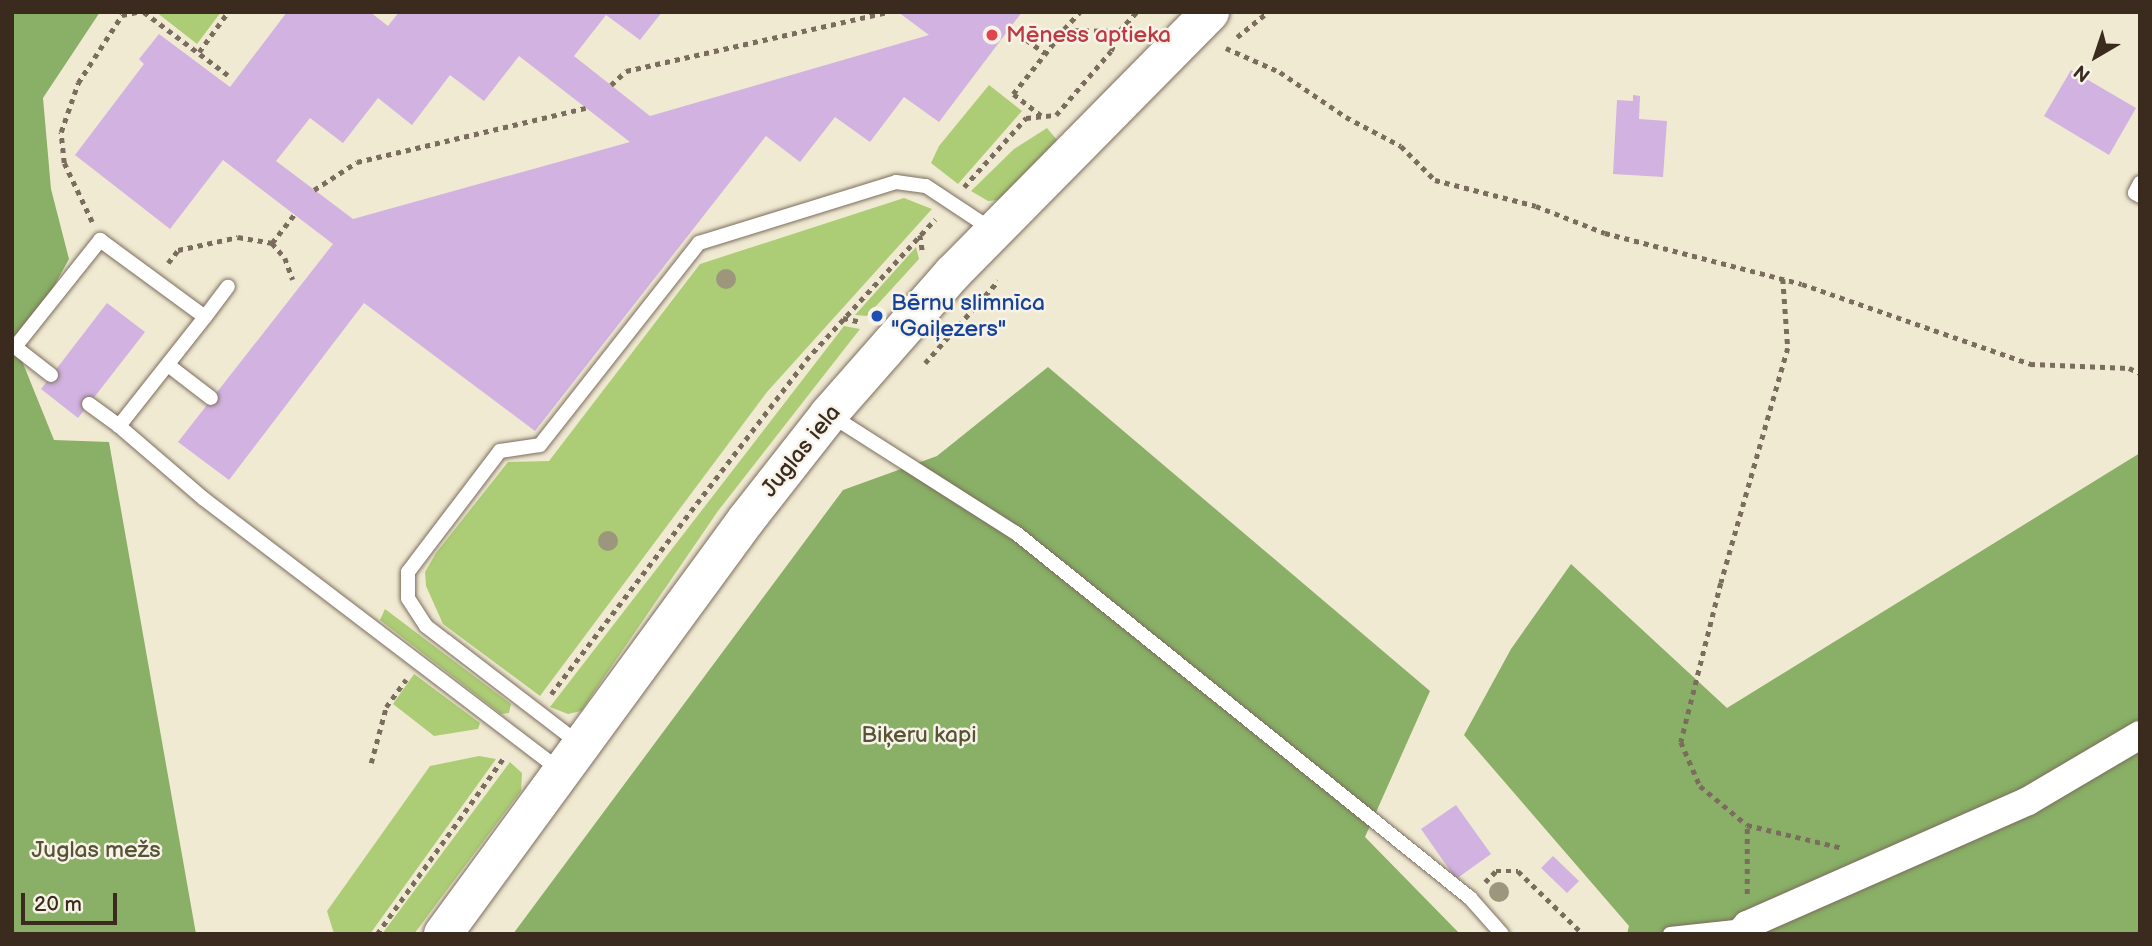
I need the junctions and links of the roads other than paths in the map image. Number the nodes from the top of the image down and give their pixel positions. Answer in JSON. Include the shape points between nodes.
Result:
{"nodes":[{"id":1,"x":1210,"y":12,"type":"edge"},
{"id":2,"x":2140,"y":183,"type":"edge"},
{"id":3,"x":2140,"y":196,"type":"edge"},
{"id":4,"x":995,"y":232,"type":"junction"},
{"id":5,"x":228,"y":287,"type":"dead end"},
{"id":6,"x":205,"y":317,"type":"junction"},
{"id":7,"x":168,"y":365,"type":"junction"},
{"id":8,"x":51,"y":375,"type":"dead end"},
{"id":9,"x":211,"y":398,"type":"dead end"},
{"id":10,"x":89,"y":404,"type":"dead end"},
{"id":11,"x":830,"y":414,"type":"junction"},
{"id":12,"x":119,"y":426,"type":"junction"},
{"id":13,"x":2140,"y":735,"type":"edge"},
{"id":14,"x":572,"y":758,"type":"junction"},
{"id":15,"x":1743,"y":930,"type":"edge"},
{"id":16,"x":443,"y":934,"type":"edge"},
{"id":17,"x":1502,"y":934,"type":"edge"},
{"id":18,"x":1670,"y":934,"type":"edge"}],
"edges":[{"from":1,"to":4,"type":"main road","name":"Juglas iela"},
{"from":2,"to":3,"type":"lane","via":[[2135,193]]},
{"from":4,"to":11,"type":"main road","name":"Juglas iela","via":[[953,273]]},
{"from":4,"to":14,"type":"lane","via":[[926,186],[896,182],[699,243],[540,445],[500,451],[408,572],[408,598],[426,626],[538,712]]},
{"from":5,"to":6,"type":"lane"},
{"from":6,"to":7,"type":"lane"},
{"from":6,"to":8,"type":"lane","via":[[100,240],[15,347]]},
{"from":7,"to":9,"type":"lane"},
{"from":7,"to":12,"type":"lane"},
{"from":10,"to":12,"type":"lane"},
{"from":11,"to":14,"type":"main road","name":"Juglas iela","via":[[746,520]]},
{"from":11,"to":17,"type":"lane","via":[[1016,533],[1469,898]]},
{"from":12,"to":14,"type":"lane","via":[[204,499],[517,740]]},
{"from":13,"to":15,"type":"street","via":[[2028,801]]},
{"from":14,"to":16,"type":"main road","name":"Juglas iela"},
{"from":15,"to":18,"type":"lane"}]}
